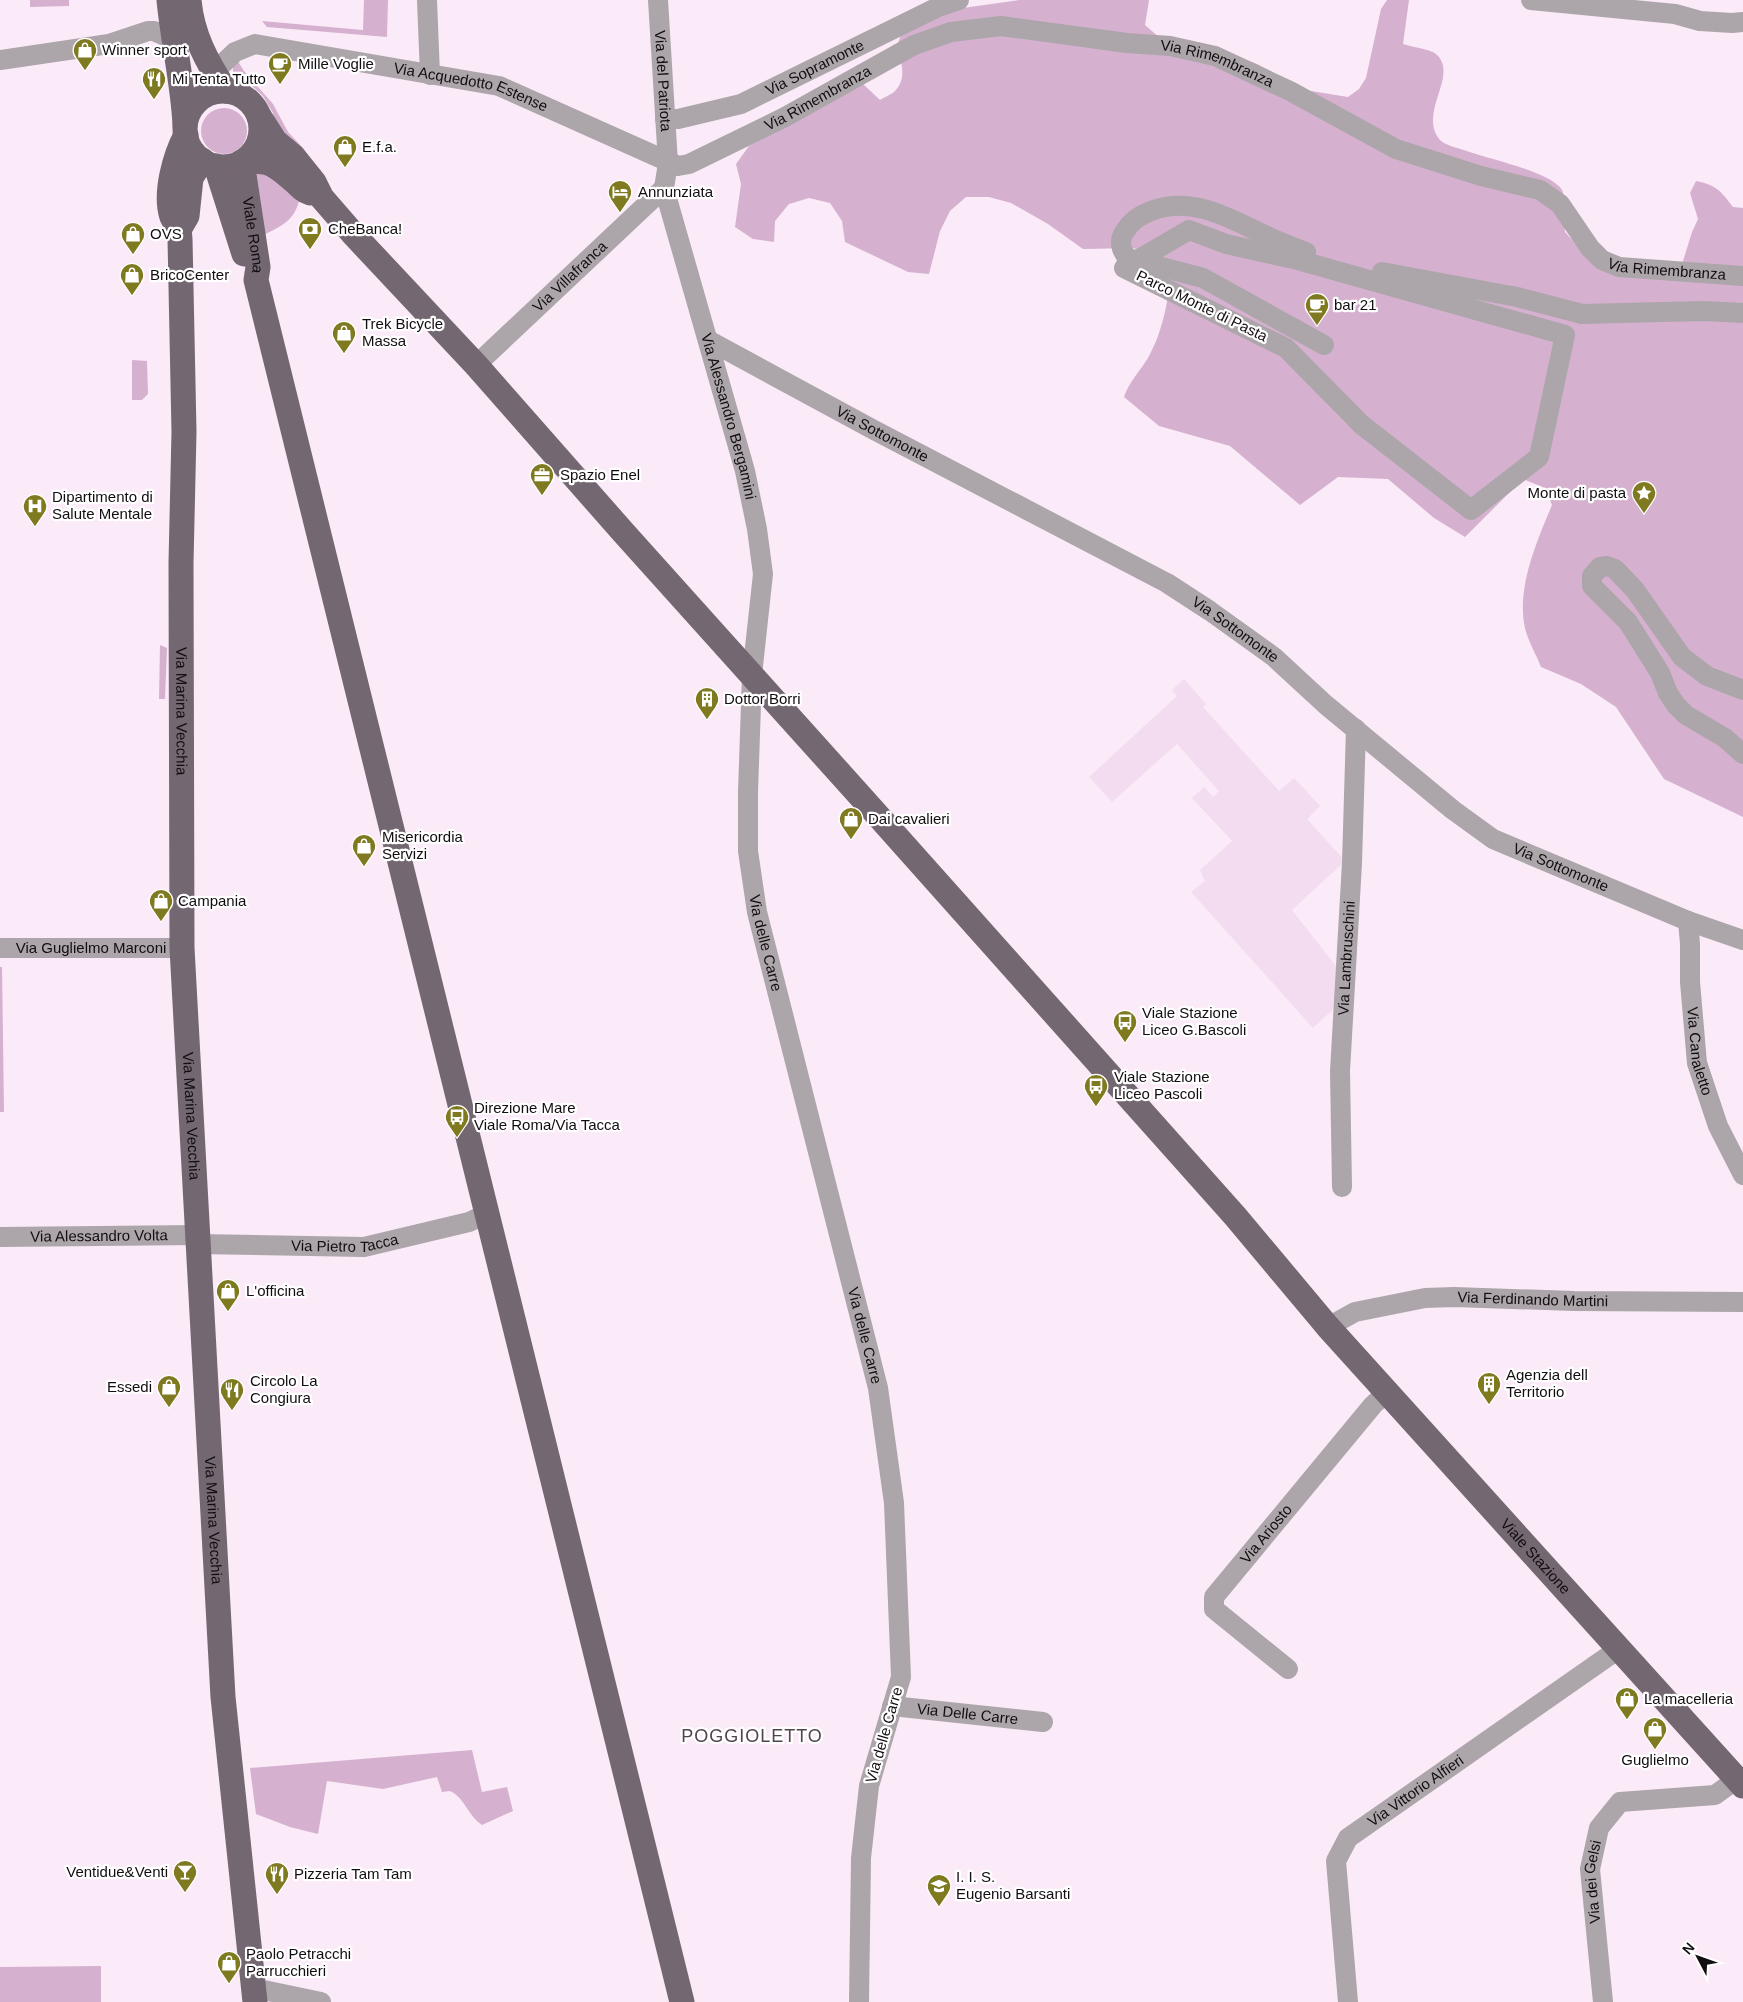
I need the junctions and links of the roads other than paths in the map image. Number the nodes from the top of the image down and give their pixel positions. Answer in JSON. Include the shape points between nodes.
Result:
{"nodes":[{"id":1,"x":169,"y":0,"type":"edge"},
{"id":2,"x":189,"y":0,"type":"edge"},
{"id":3,"x":427,"y":0,"type":"edge"},
{"id":4,"x":658,"y":0,"type":"edge"},
{"id":5,"x":959,"y":0,"type":"edge"},
{"id":6,"x":1531,"y":0,"type":"edge"},
{"id":7,"x":1743,"y":22,"type":"edge"},
{"id":8,"x":172,"y":39,"type":"junction"},
{"id":9,"x":0,"y":60,"type":"edge"},
{"id":10,"x":430,"y":74,"type":"junction"},
{"id":11,"x":220,"y":82,"type":"junction"},
{"id":12,"x":259,"y":116,"type":"junction"},
{"id":13,"x":666,"y":119,"type":"junction"},
{"id":14,"x":186,"y":130,"type":"junction"},
{"id":15,"x":242,"y":162,"type":"junction"},
{"id":16,"x":209,"y":163,"type":"junction"},
{"id":17,"x":668,"y":163,"type":"junction"},
{"id":18,"x":664,"y":188,"type":"junction"},
{"id":19,"x":322,"y":198,"type":"junction"},
{"id":20,"x":180,"y":228,"type":"junction"},
{"id":21,"x":1136,"y":260,"type":"junction"},
{"id":22,"x":1743,"y":276,"type":"edge"},
{"id":23,"x":256,"y":278,"type":"junction"},
{"id":24,"x":1743,"y":313,"type":"edge"},
{"id":25,"x":708,"y":340,"type":"junction"},
{"id":26,"x":1324,"y":345,"type":"dead end"},
{"id":27,"x":476,"y":365,"type":"junction"},
{"id":28,"x":752,"y":676,"type":"junction"},
{"id":29,"x":1743,"y":690,"type":"edge"},
{"id":30,"x":1356,"y":729,"type":"junction"},
{"id":31,"x":1743,"y":754,"type":"edge"},
{"id":32,"x":1688,"y":921,"type":"junction"},
{"id":33,"x":1743,"y":940,"type":"edge"},
{"id":34,"x":0,"y":948,"type":"edge"},
{"id":35,"x":182,"y":948,"type":"junction"},
{"id":36,"x":1743,"y":1175,"type":"edge"},
{"id":37,"x":1342,"y":1187,"type":"dead end"},
{"id":38,"x":488,"y":1213,"type":"junction"},
{"id":39,"x":0,"y":1238,"type":"edge"},
{"id":40,"x":197,"y":1240,"type":"junction"},
{"id":41,"x":1743,"y":1302,"type":"edge"},
{"id":42,"x":1328,"y":1327,"type":"junction"},
{"id":43,"x":1388,"y":1391,"type":"junction"},
{"id":44,"x":1620,"y":1648,"type":"junction"},
{"id":45,"x":1288,"y":1669,"type":"dead end"},
{"id":46,"x":892,"y":1706,"type":"junction"},
{"id":47,"x":1043,"y":1722,"type":"dead end"},
{"id":48,"x":1740,"y":1782,"type":"edge"},
{"id":49,"x":254,"y":1995,"type":"edge"},
{"id":50,"x":322,"y":2002,"type":"edge"},
{"id":51,"x":682,"y":2002,"type":"edge"},
{"id":52,"x":859,"y":2002,"type":"edge"},
{"id":53,"x":1348,"y":2002,"type":"edge"},
{"id":54,"x":1603,"y":2002,"type":"edge"}],
"edges":[{"from":1,"to":8,"type":"main road"},
{"from":2,"to":11,"type":"main road","via":[[197,40]]},
{"from":3,"to":10,"type":"street"},
{"from":4,"to":13,"type":"street","name":"Via del Patriota"},
{"from":5,"to":13,"type":"street","name":"Via Sopramonte","via":[[938,7],[742,104],[678,120]]},
{"from":6,"to":7,"type":"street","via":[[1675,14],[1700,21]]},
{"from":8,"to":9,"type":"street","via":[[148,31],[109,44]]},
{"from":8,"to":14,"type":"main road","via":[[184,99]]},
{"from":10,"to":11,"type":"street","name":"Via Acquedotto Estense","via":[[255,44],[235,52]]},
{"from":10,"to":17,"type":"street","name":"Via Acquedotto Estense","via":[[499,86]]},
{"from":11,"to":12,"type":"main road","via":[[252,103]]},
{"from":11,"to":14,"type":"main road","via":[[214,92],[193,106]]},
{"from":12,"to":15,"type":"main road","via":[[258,144]]},
{"from":12,"to":19,"type":"main road","via":[[275,141],[294,156],[314,182]]},
{"from":13,"to":17,"type":"street","name":"Via del Patriota"},
{"from":14,"to":16,"type":"main road","via":[[190,147]]},
{"from":14,"to":20,"type":"main road","name":"Via Marina Vecchia","via":[[174,164],[170,190],[172,216]]},
{"from":15,"to":16,"type":"main road","via":[[234,165]]},
{"from":15,"to":19,"type":"main road","via":[[260,160],[271,163],[304,191]]},
{"from":15,"to":23,"type":"main road","name":"Viale Roma","via":[[258,267]]},
{"from":16,"to":20,"type":"main road","name":"Via Marina Vecchia","via":[[191,178],[187,216]]},
{"from":16,"to":23,"type":"main road","name":"Viale Roma","via":[[219,180],[248,269]]},
{"from":17,"to":18,"type":"street","name":"Via Alessandro Bergamini"},
{"from":17,"to":22,"type":"street","name":"Via Rimembranza","via":[[678,166],[689,164],[785,117],[914,45],[951,32],[1001,26],[1170,46],[1215,56],[1290,91],[1396,149],[1434,163],[1540,190],[1560,204],[1602,260],[1619,267]]},
{"from":18,"to":25,"type":"street","name":"Via Alessandro Bergamini"},
{"from":18,"to":27,"type":"street","name":"Via Villafranca"},
{"from":19,"to":27,"type":"main road","name":"Viale Stazione"},
{"from":20,"to":35,"type":"main road","name":"Via Marina Vecchia","via":[[184,432]]},
{"from":21,"to":21,"type":"street","name":"Parco Monte di Pasta","via":[[1189,230],[1226,244],[1298,260],[1565,335],[1539,458],[1471,510],[1362,425],[1286,348],[1124,268]]},
{"from":21,"to":24,"type":"street","via":[[1123,253],[1122,234],[1144,214],[1175,206],[1202,208],[1338,264],[1517,297],[1582,314]]},
{"from":21,"to":26,"type":"street","via":[[1203,278]]},
{"from":23,"to":38,"type":"main road"},
{"from":25,"to":28,"type":"street","name":"Via Alessandro Bergamini","via":[[745,471],[762,566]]},
{"from":25,"to":30,"type":"street","name":"Via Sottomonte","via":[[1167,583],[1274,657]]},
{"from":27,"to":28,"type":"main road","name":"Viale Stazione"},
{"from":28,"to":42,"type":"main road","name":"Viale Stazione","via":[[1235,1216]]},
{"from":28,"to":46,"type":"street","name":"Via delle Carre","via":[[748,850],[756,903],[878,1388],[892,1493],[901,1677]]},
{"from":29,"to":31,"type":"street","via":[[1707,676],[1682,657],[1635,590],[1615,569],[1600,567],[1592,576],[1592,586],[1628,622],[1676,705]]},
{"from":30,"to":32,"type":"street","name":"Via Sottomonte","via":[[1493,839]]},
{"from":30,"to":37,"type":"street","name":"Via Lambruschini","via":[[1340,1071]]},
{"from":32,"to":33,"type":"street","name":"Via Sottomonte"},
{"from":32,"to":36,"type":"street","name":"Via Canaletto","via":[[1697,1063],[1718,1126]]},
{"from":34,"to":35,"type":"street","name":"Via Guglielmo Marconi"},
{"from":35,"to":40,"type":"main road","name":"Via Marina Vecchia"},
{"from":38,"to":40,"type":"street","name":"Via Pietro Tacca","via":[[469,1222],[364,1247]]},
{"from":38,"to":51,"type":"main road"},
{"from":39,"to":40,"type":"street","name":"Via Alessandro Volta"},
{"from":40,"to":49,"type":"main road","name":"Via Marina Vecchia","via":[[223,1697]]},
{"from":41,"to":42,"type":"street","name":"Via Ferdinando Martini","via":[[1425,1298],[1355,1312]]},
{"from":42,"to":43,"type":"main road","name":"Viale Stazione"},
{"from":43,"to":44,"type":"main road","name":"Viale Stazione"},
{"from":43,"to":45,"type":"street","name":"Via Ariosto","via":[[1214,1597],[1214,1608]]},
{"from":44,"to":48,"type":"main road","name":"Viale Stazione"},
{"from":44,"to":53,"type":"street","name":"Via Vittorio Alfieri","via":[[1348,1838],[1336,1861]]},
{"from":46,"to":47,"type":"street","name":"Via Delle Carre"},
{"from":46,"to":52,"type":"street","name":"Via delle Carre","via":[[869,1786],[861,1858]]},
{"from":48,"to":54,"type":"street","name":"Via dei Gelsi","via":[[1715,1795],[1620,1802],[1599,1828],[1590,1869]]},
{"from":49,"to":50,"type":"street"}]}
